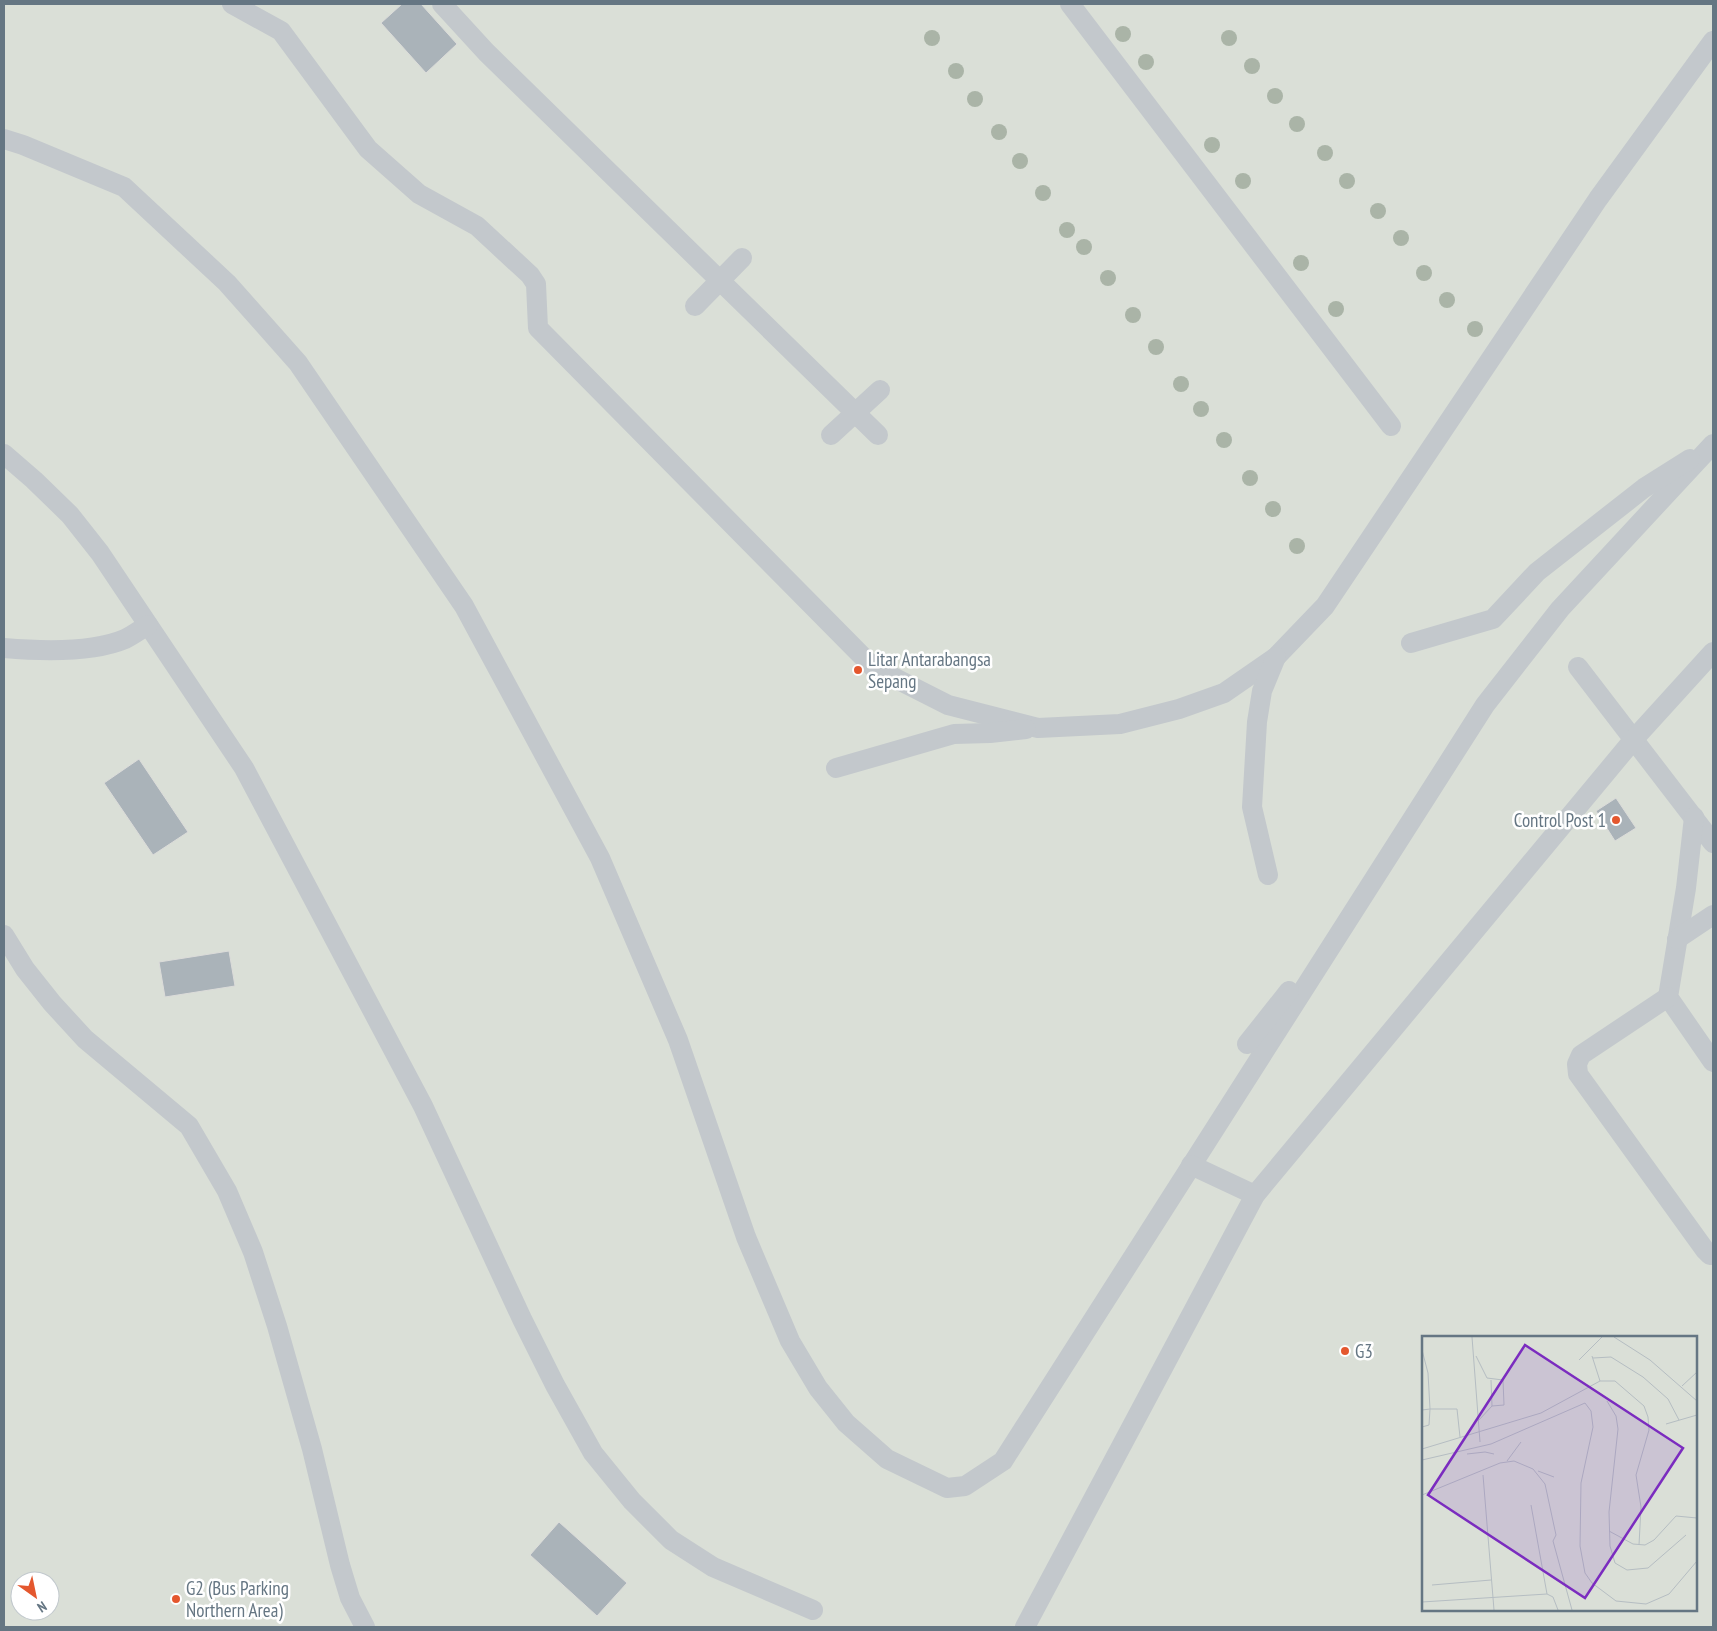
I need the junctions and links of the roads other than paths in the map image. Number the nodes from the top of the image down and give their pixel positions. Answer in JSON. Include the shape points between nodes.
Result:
{"nodes":[{"id":1,"x":232,"y":4,"type":"edge"},
{"id":2,"x":442,"y":4,"type":"edge"},
{"id":3,"x":1070,"y":4,"type":"edge"},
{"id":4,"x":1713,"y":41,"type":"edge"},
{"id":5,"x":4,"y":139,"type":"edge"},
{"id":6,"x":742,"y":258,"type":"dead end"},
{"id":7,"x":720,"y":281,"type":"junction"},
{"id":8,"x":695,"y":306,"type":"dead end"},
{"id":9,"x":880,"y":390,"type":"dead end"},
{"id":10,"x":855,"y":414,"type":"junction"},
{"id":11,"x":1391,"y":426,"type":"dead end"},
{"id":12,"x":830,"y":435,"type":"dead end"},
{"id":13,"x":878,"y":435,"type":"dead end"},
{"id":14,"x":1713,"y":444,"type":"edge"},
{"id":15,"x":4,"y":454,"type":"edge"},
{"id":16,"x":148,"y":624,"type":"junction"},
{"id":17,"x":1411,"y":643,"type":"dead end"},
{"id":18,"x":4,"y":648,"type":"edge"},
{"id":19,"x":1713,"y":652,"type":"edge"},
{"id":20,"x":1276,"y":657,"type":"junction"},
{"id":21,"x":1578,"y":667,"type":"dead end"},
{"id":22,"x":1038,"y":728,"type":"junction"},
{"id":23,"x":1634,"y":738,"type":"junction"},
{"id":24,"x":836,"y":768,"type":"dead end"},
{"id":25,"x":1694,"y":817,"type":"junction"},
{"id":26,"x":1713,"y":842,"type":"edge"},
{"id":27,"x":1268,"y":875,"type":"dead end"},
{"id":28,"x":1713,"y":915,"type":"edge"},
{"id":29,"x":1350,"y":916,"type":"junction"},
{"id":30,"x":4,"y":935,"type":"edge"},
{"id":31,"x":1677,"y":939,"type":"junction"},
{"id":32,"x":1668,"y":997,"type":"junction"},
{"id":33,"x":1246,"y":1044,"type":"dead end"},
{"id":34,"x":1713,"y":1062,"type":"edge"},
{"id":35,"x":1191,"y":1165,"type":"junction"},
{"id":36,"x":1255,"y":1195,"type":"junction"},
{"id":37,"x":1713,"y":1254,"type":"edge"},
{"id":38,"x":813,"y":1610,"type":"dead end"},
{"id":39,"x":365,"y":1627,"type":"edge"},
{"id":40,"x":1026,"y":1627,"type":"edge"}],
"edges":[{"from":1,"to":22,"type":"lane","via":[[281,31],[368,150],[419,194],[477,226],[530,275],[536,284],[538,328],[873,667],[948,705]]},
{"from":2,"to":7,"type":"lane","via":[[486,52]]},
{"from":3,"to":11,"type":"lane"},
{"from":4,"to":20,"type":"lane","via":[[1598,199],[1325,606]]},
{"from":5,"to":35,"type":"lane","via":[[124,187],[227,283],[298,363],[464,606],[600,858],[678,1040],[746,1237],[790,1341],[818,1388],[846,1422],[887,1459],[947,1488],[965,1486],[1003,1461]]},
{"from":6,"to":7,"type":"lane"},
{"from":7,"to":8,"type":"lane"},
{"from":7,"to":10,"type":"lane"},
{"from":9,"to":10,"type":"lane"},
{"from":10,"to":12,"type":"lane"},
{"from":10,"to":13,"type":"lane"},
{"from":14,"to":17,"type":"lane","via":[[1644,488],[1536,572],[1492,619]]},
{"from":14,"to":29,"type":"lane","via":[[1560,609],[1485,705]]},
{"from":15,"to":16,"type":"lane","via":[[70,515],[100,552]]},
{"from":16,"to":18,"type":"lane","via":[[124,639],[100,646],[55,651]]},
{"from":16,"to":38,"type":"lane","via":[[244,768],[423,1106],[522,1319],[593,1453],[632,1501],[671,1540],[713,1567]]},
{"from":19,"to":23,"type":"lane"},
{"from":20,"to":22,"type":"lane","via":[[1224,693],[1179,709],[1120,724]]},
{"from":20,"to":27,"type":"lane","via":[[1260,699],[1252,807]]},
{"from":21,"to":23,"type":"lane"},
{"from":22,"to":24,"type":"lane","via":[[954,734]]},
{"from":23,"to":25,"type":"lane"},
{"from":23,"to":36,"type":"lane"},
{"from":25,"to":26,"type":"lane"},
{"from":25,"to":31,"type":"lane"},
{"from":28,"to":31,"type":"lane"},
{"from":29,"to":33,"type":"lane"},
{"from":29,"to":35,"type":"lane"},
{"from":30,"to":39,"type":"lane","via":[[30,976],[85,1039],[189,1126],[227,1191],[253,1252],[277,1326],[340,1564],[350,1598]]},
{"from":31,"to":32,"type":"lane"},
{"from":32,"to":34,"type":"lane"},
{"from":32,"to":37,"type":"lane","via":[[1581,1055],[1577,1064],[1578,1074],[1704,1250]]},
{"from":35,"to":36,"type":"lane"},
{"from":36,"to":40,"type":"lane"}]}
